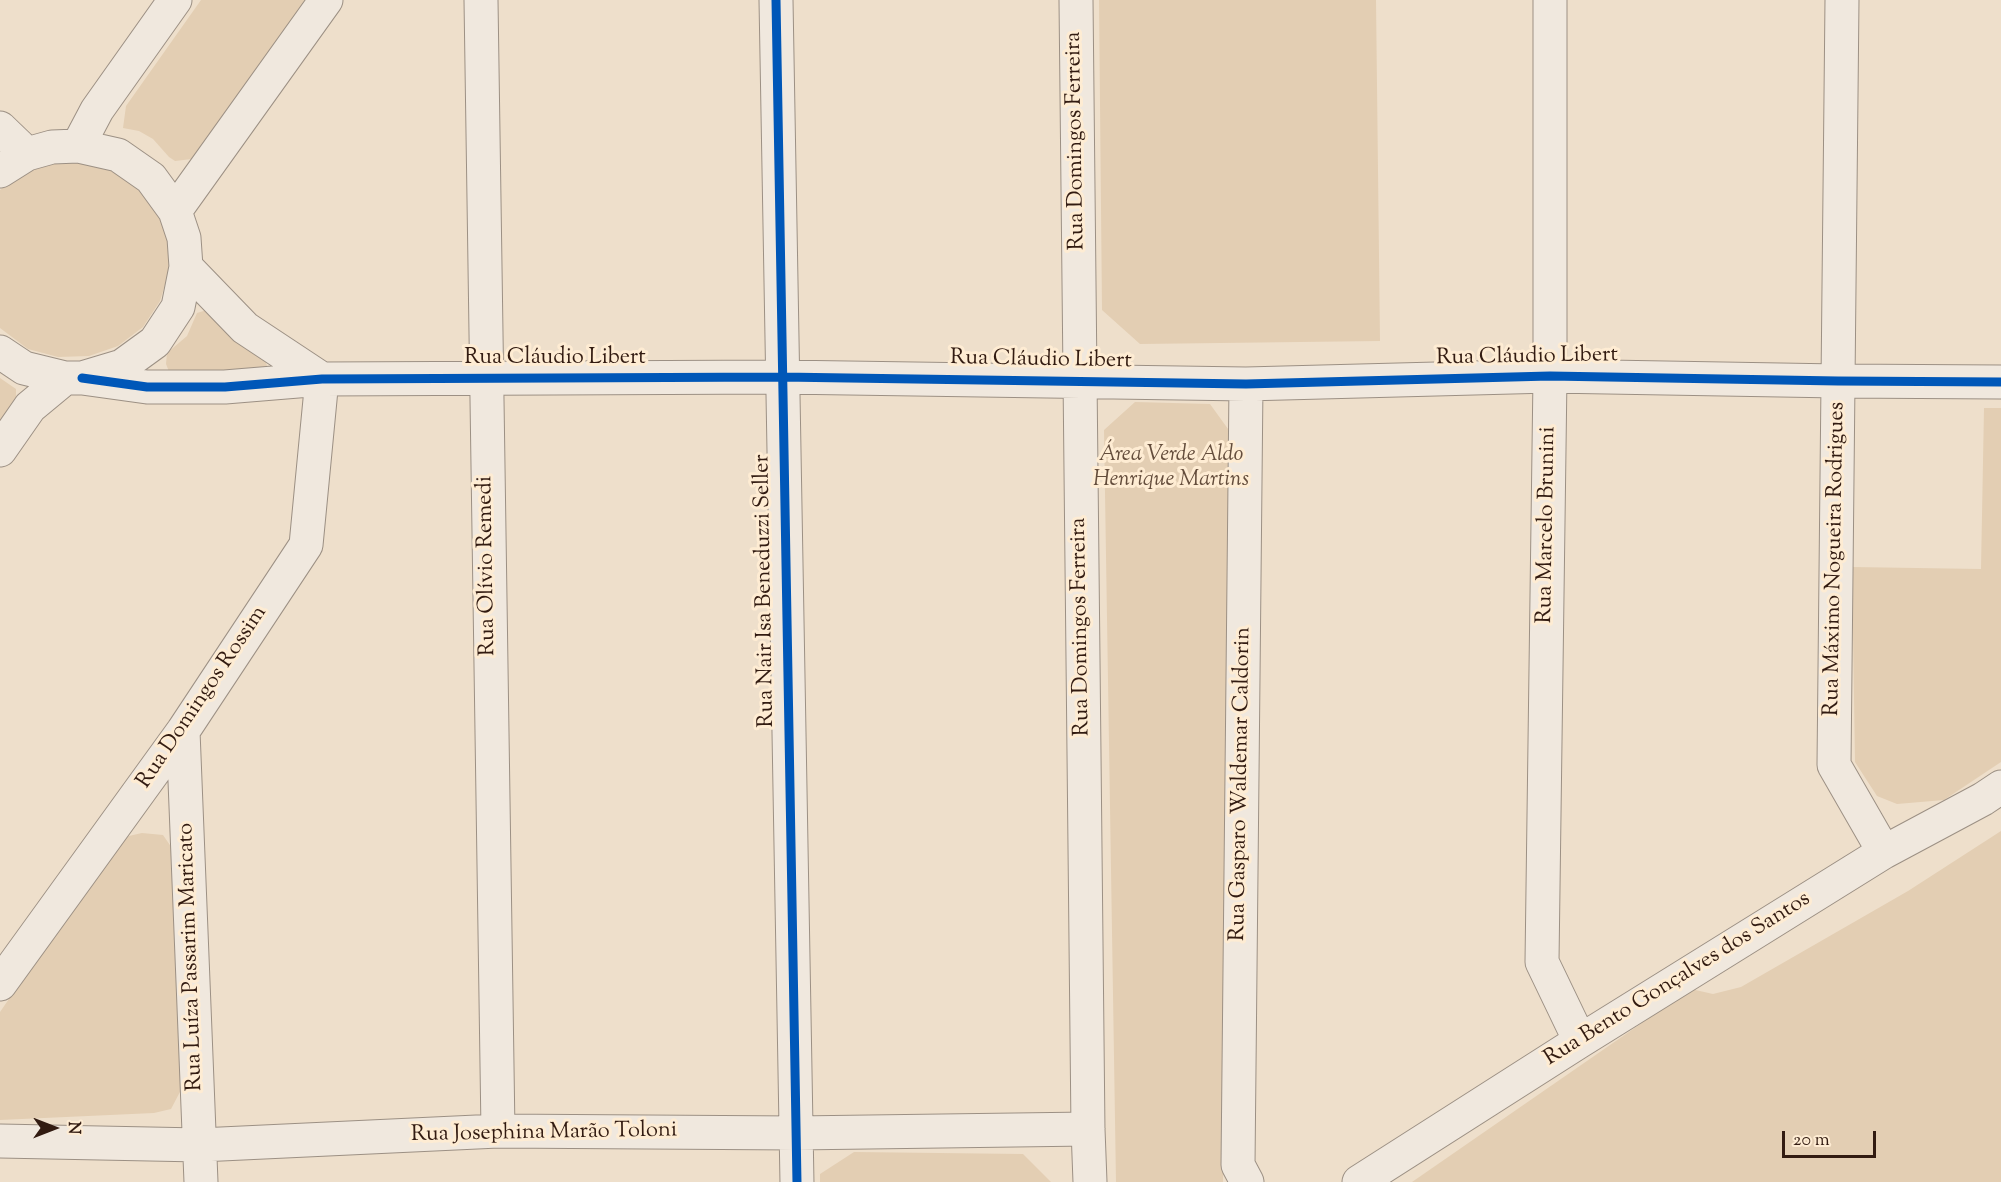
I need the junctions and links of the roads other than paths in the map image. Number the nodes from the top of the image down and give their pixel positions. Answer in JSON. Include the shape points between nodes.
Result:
{"nodes":[{"id":1,"x":176,"y":0,"type":"edge"},
{"id":2,"x":326,"y":0,"type":"edge"},
{"id":3,"x":481,"y":0,"type":"edge"},
{"id":4,"x":776,"y":0,"type":"edge"},
{"id":5,"x":1076,"y":0,"type":"edge"},
{"id":6,"x":1550,"y":0,"type":"edge"},
{"id":7,"x":1842,"y":0,"type":"edge"},
{"id":8,"x":0,"y":128,"type":"edge"},
{"id":9,"x":78,"y":146,"type":"junction"},
{"id":10,"x":14,"y":163,"type":"edge"},
{"id":11,"x":175,"y":211,"type":"junction"},
{"id":12,"x":186,"y":267,"type":"junction"},
{"id":13,"x":0,"y":352,"type":"edge"},
{"id":14,"x":1550,"y":376,"type":"junction"},
{"id":15,"x":782,"y":377,"type":"junction"},
{"id":16,"x":73,"y":378,"type":"junction"},
{"id":17,"x":322,"y":379,"type":"junction"},
{"id":18,"x":485,"y":379,"type":"junction"},
{"id":19,"x":1079,"y":381,"type":"junction"},
{"id":20,"x":1838,"y":381,"type":"junction"},
{"id":21,"x":2001,"y":382,"type":"edge"},
{"id":22,"x":1246,"y":384,"type":"junction"},
{"id":23,"x":0,"y":450,"type":"edge"},
{"id":24,"x":183,"y":731,"type":"junction"},
{"id":25,"x":2001,"y":787,"type":"edge"},
{"id":26,"x":1884,"y":852,"type":"junction"},
{"id":27,"x":0,"y":984,"type":"edge"},
{"id":28,"x":1580,"y":1041,"type":"junction"},
{"id":29,"x":1088,"y":1129,"type":"junction"},
{"id":30,"x":498,"y":1131,"type":"junction"},
{"id":31,"x":796,"y":1133,"type":"junction"},
{"id":32,"x":0,"y":1141,"type":"edge"},
{"id":33,"x":200,"y":1145,"type":"junction"},
{"id":34,"x":201,"y":1182,"type":"edge"},
{"id":35,"x":797,"y":1182,"type":"edge"},
{"id":36,"x":1090,"y":1182,"type":"edge"},
{"id":37,"x":1247,"y":1182,"type":"edge"},
{"id":38,"x":1359,"y":1182,"type":"edge"}],
"edges":[{"from":1,"to":9,"type":"street","via":[[97,110]]},
{"from":2,"to":11,"type":"street"},
{"from":3,"to":18,"type":"street","name":"Rua Olívio Remedi"},
{"from":4,"to":15,"type":"street","name":"Rua Nair Isa Beneduzzi Seller"},
{"from":5,"to":19,"type":"street","name":"Rua Domingos Ferreira"},
{"from":6,"to":14,"type":"street","name":"Rua Marcelo Brunini"},
{"from":7,"to":20,"type":"street","name":"Rua Máximo Nogueira Rodrigues"},
{"from":8,"to":10,"type":"street"},
{"from":9,"to":10,"type":"street","via":[[52,147]]},
{"from":9,"to":11,"type":"street","via":[[118,155],[151,178]]},
{"from":11,"to":12,"type":"street","via":[[184,238]]},
{"from":12,"to":16,"type":"street","via":[[177,307],[155,342],[122,366]]},
{"from":12,"to":17,"type":"street","via":[[245,328]]},
{"from":13,"to":16,"type":"street","name":"Rua Cláudio Libert","via":[[24,368]]},
{"from":14,"to":20,"type":"street","name":"Rua Cláudio Libert"},
{"from":14,"to":22,"type":"street","name":"Rua Cláudio Libert"},
{"from":14,"to":28,"type":"street","name":"Rua Marcelo Brunini","via":[[1542,962]]},
{"from":15,"to":18,"type":"street","name":"Rua Cláudio Libert"},
{"from":15,"to":19,"type":"street","name":"Rua Cláudio Libert"},
{"from":15,"to":31,"type":"street","name":"Rua Nair Isa Beneduzzi Seller"},
{"from":16,"to":17,"type":"street","name":"Rua Cláudio Libert","via":[[147,387],[225,387]]},
{"from":16,"to":23,"type":"street","via":[[30,407]]},
{"from":17,"to":18,"type":"street","name":"Rua Cláudio Libert"},
{"from":17,"to":24,"type":"street","name":"Rua Domingos Rossim","via":[[306,545]]},
{"from":18,"to":30,"type":"street","name":"Rua Olívio Remedi"},
{"from":19,"to":22,"type":"street","name":"Rua Cláudio Libert"},
{"from":19,"to":29,"type":"street","name":"Rua Domingos Ferreira"},
{"from":20,"to":21,"type":"street","name":"Rua Cláudio Libert"},
{"from":20,"to":26,"type":"street","name":"Rua Máximo Nogueira Rodrigues","via":[[1834,765]]},
{"from":22,"to":37,"type":"street","name":"Rua Gasparo Waldemar Caldorin","via":[[1238,1165]]},
{"from":24,"to":27,"type":"street","name":"Rua Domingos Rossim"},
{"from":24,"to":33,"type":"street","name":"Rua Luíza Passarim Maricato"},
{"from":25,"to":26,"type":"street","name":"Rua Bento Gonçalves dos Santos"},
{"from":26,"to":28,"type":"street","name":"Rua Bento Gonçalves dos Santos"},
{"from":28,"to":38,"type":"street","name":"Rua Bento Gonçalves dos Santos"},
{"from":29,"to":31,"type":"street","name":"Rua Josephina Marão Toloni"},
{"from":29,"to":36,"type":"street","name":"Rua Domingos Ferreira"},
{"from":30,"to":31,"type":"street","name":"Rua Josephina Marão Toloni"},
{"from":30,"to":33,"type":"street","name":"Rua Josephina Marão Toloni"},
{"from":31,"to":35,"type":"street","name":"Rua Nair Isa Beneduzzi Seller"},
{"from":32,"to":33,"type":"street","name":"Rua Josephina Marão Toloni"},
{"from":33,"to":34,"type":"street","name":"Rua Luíza Passarim Maricato"}]}
